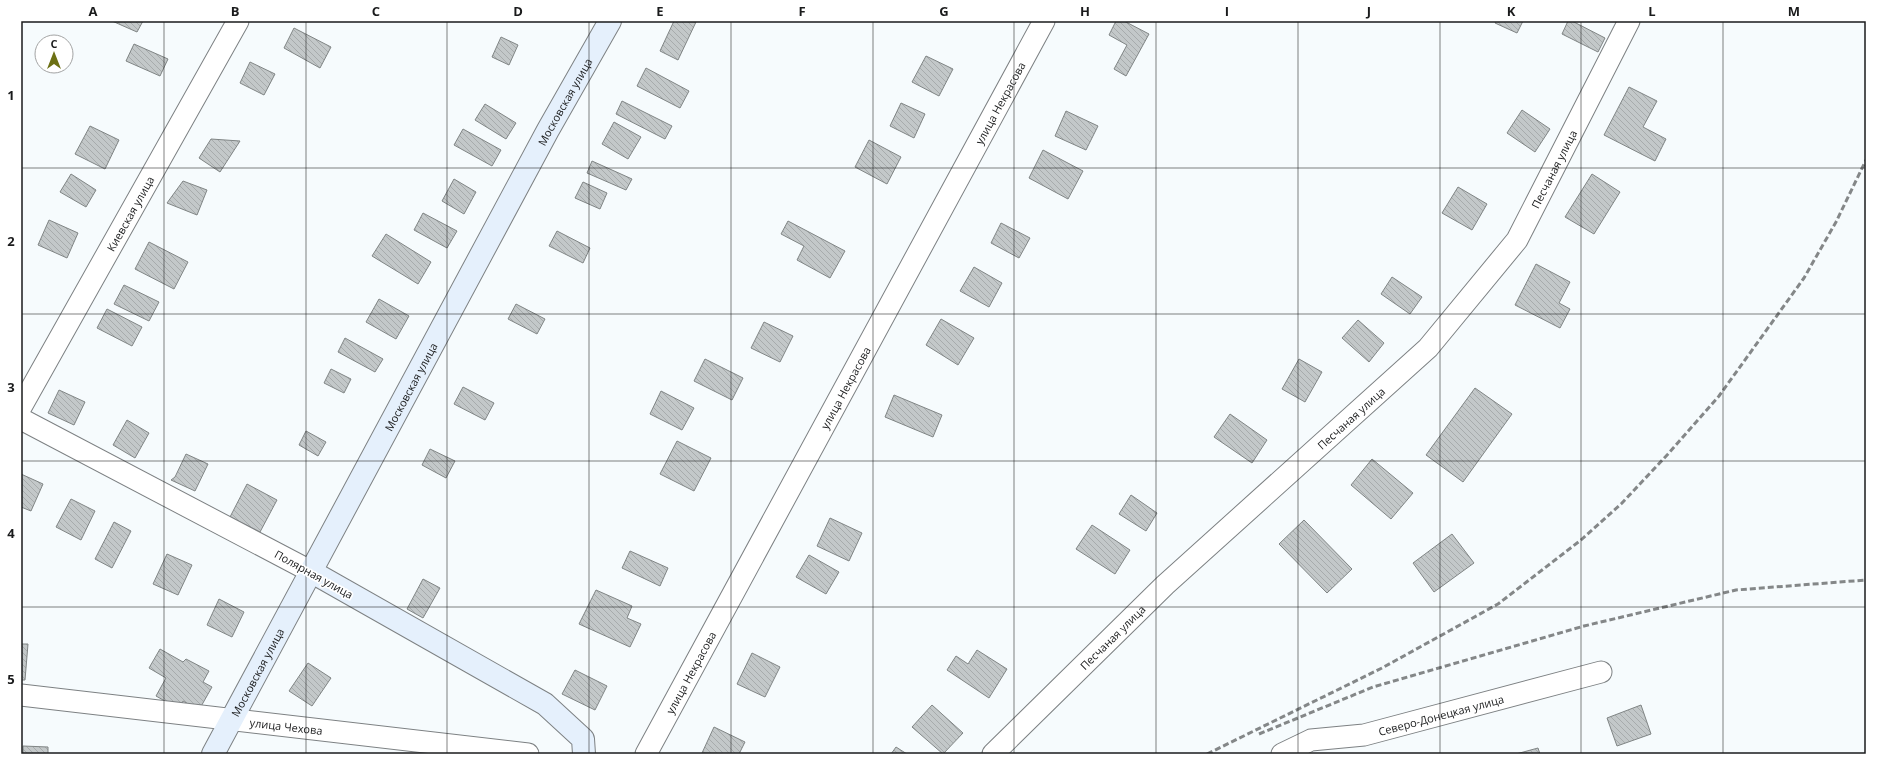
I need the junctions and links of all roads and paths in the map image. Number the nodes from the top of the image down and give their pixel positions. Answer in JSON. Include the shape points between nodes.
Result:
{"nodes":[{"id":1,"x":238,"y":21,"type":"edge"},
{"id":2,"x":610,"y":21,"type":"edge"},
{"id":3,"x":1044,"y":21,"type":"edge"},
{"id":4,"x":1629,"y":21,"type":"edge"},
{"id":5,"x":21,"y":407,"type":"edge"},
{"id":6,"x":21,"y":419,"type":"edge"},
{"id":7,"x":312,"y":572,"type":"junction"},
{"id":8,"x":1601,"y":672,"type":"dead end"},
{"id":9,"x":21,"y":695,"type":"edge"},
{"id":10,"x":232,"y":720,"type":"junction"},
{"id":11,"x":213,"y":754,"type":"edge"},
{"id":12,"x":528,"y":754,"type":"edge"},
{"id":13,"x":584,"y":754,"type":"edge"},
{"id":14,"x":646,"y":754,"type":"edge"},
{"id":15,"x":993,"y":754,"type":"edge"},
{"id":16,"x":1282,"y":754,"type":"edge"}],
"edges":[{"from":1,"to":5,"type":"street","name":"Киевская улица"},
{"from":2,"to":7,"type":"main road","name":"Московская улица","via":[[548,130]]},
{"from":3,"to":14,"type":"street","name":"улица Некрасова"},
{"from":4,"to":15,"type":"street","name":"Песчаная улица","via":[[1517,240],[1428,348],[1165,585]]},
{"from":6,"to":7,"type":"street","name":"Полярная улица"},
{"from":7,"to":10,"type":"main road","name":"Московская улица"},
{"from":7,"to":13,"type":"main road","name":"Полярная улица","via":[[545,704],[583,739]]},
{"from":8,"to":16,"type":"street","name":"Северо-Донецкая улица","via":[[1364,735],[1311,740]]},
{"from":9,"to":10,"type":"street","name":"улица Чехова"},
{"from":10,"to":11,"type":"main road","name":"Московская улица"},
{"from":10,"to":12,"type":"street","name":"улица Чехова"}]}
